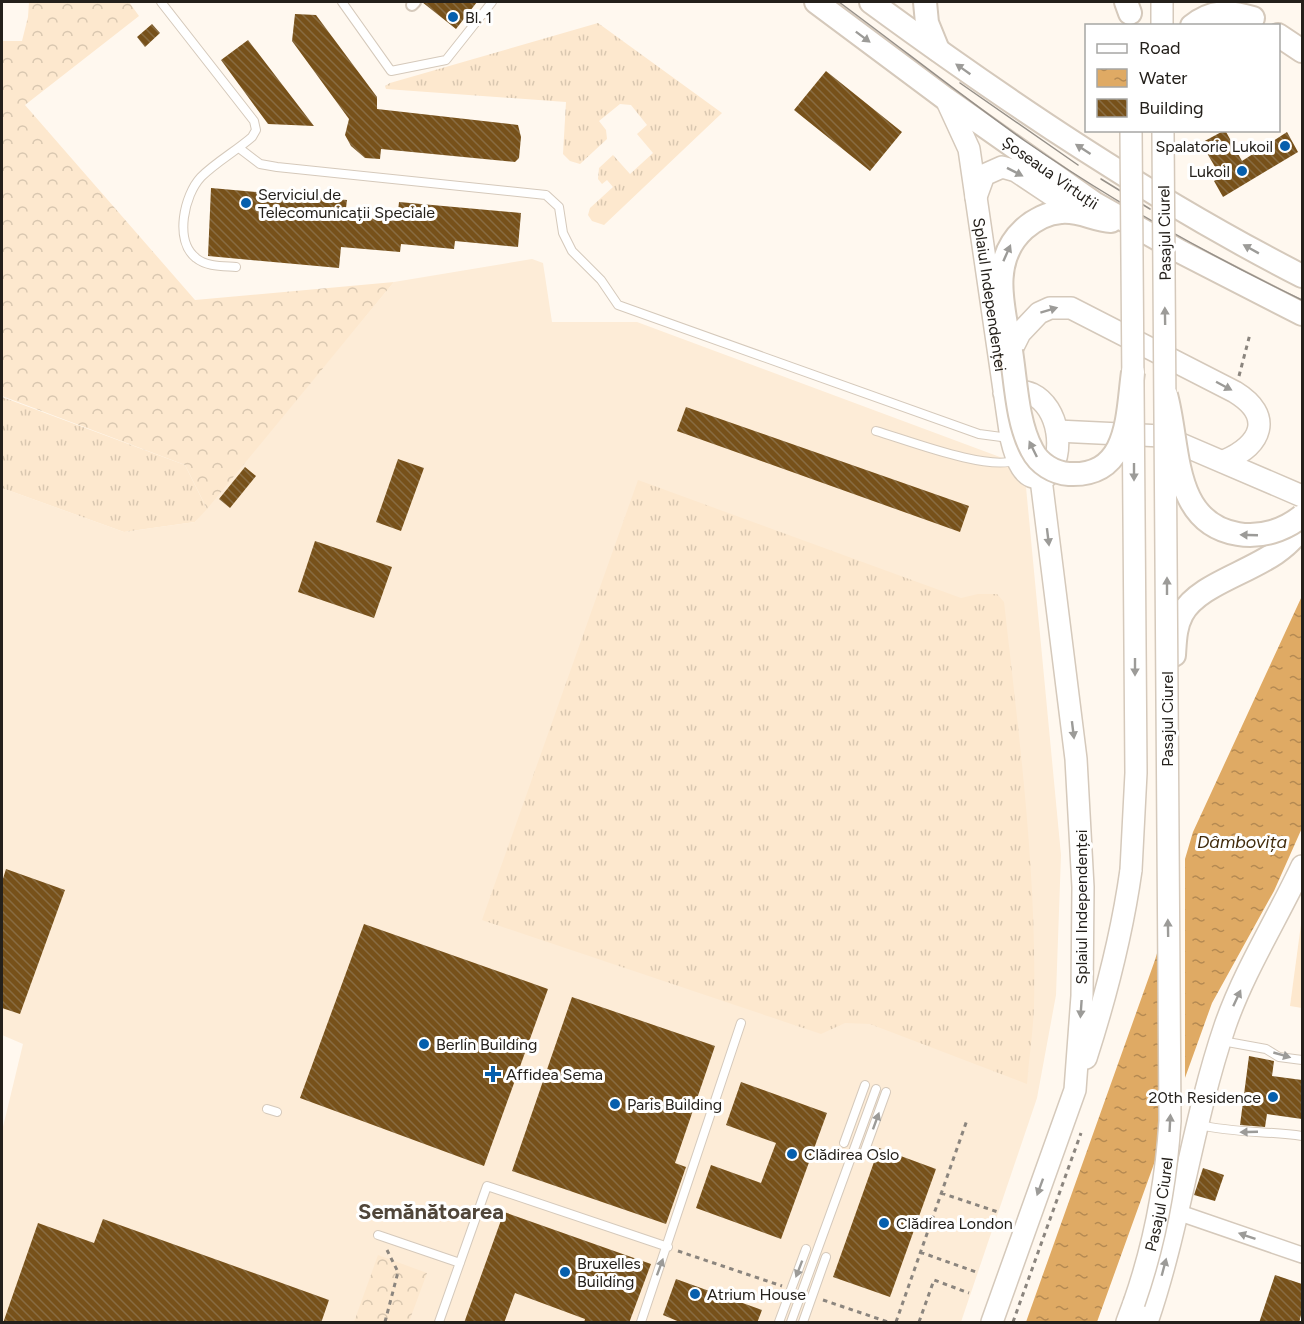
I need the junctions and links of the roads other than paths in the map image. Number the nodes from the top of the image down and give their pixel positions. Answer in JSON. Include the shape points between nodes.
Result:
{"nodes":[{"id":1,"x":160,"y":2,"type":"edge"},
{"id":2,"x":342,"y":2,"type":"edge"},
{"id":3,"x":492,"y":2,"type":"edge"},
{"id":4,"x":816,"y":2,"type":"edge"},
{"id":5,"x":871,"y":2,"type":"edge"},
{"id":6,"x":925,"y":2,"type":"edge"},
{"id":7,"x":1162,"y":2,"type":"edge"},
{"id":8,"x":1231,"y":2,"type":"edge"},
{"id":9,"x":1258,"y":22,"type":"edge"},
{"id":10,"x":1162,"y":24,"type":"edge"},
{"id":11,"x":1194,"y":24,"type":"edge"},
{"id":12,"x":1280,"y":36,"type":"edge"},
{"id":13,"x":938,"y":51,"type":"junction"},
{"id":14,"x":1302,"y":51,"type":"edge"},
{"id":15,"x":946,"y":99,"type":"junction"},
{"id":16,"x":1131,"y":132,"type":"edge"},
{"id":17,"x":1163,"y":132,"type":"edge"},
{"id":18,"x":239,"y":148,"type":"junction"},
{"id":19,"x":975,"y":198,"type":"junction"},
{"id":20,"x":1094,"y":203,"type":"junction"},
{"id":21,"x":1124,"y":221,"type":"junction"},
{"id":22,"x":236,"y":267,"type":"dead end"},
{"id":23,"x":1297,"y":272,"type":"edge"},
{"id":24,"x":1279,"y":303,"type":"junction"},
{"id":25,"x":1302,"y":314,"type":"edge"},
{"id":26,"x":1302,"y":326,"type":"edge"},
{"id":27,"x":1011,"y":351,"type":"junction"},
{"id":28,"x":1134,"y":372,"type":"junction"},
{"id":29,"x":1004,"y":393,"type":"junction"},
{"id":30,"x":1166,"y":395,"type":"junction"},
{"id":31,"x":876,"y":431,"type":"dead end"},
{"id":32,"x":1056,"y":431,"type":"junction"},
{"id":33,"x":1011,"y":438,"type":"junction"},
{"id":34,"x":1017,"y":460,"type":"junction"},
{"id":35,"x":1224,"y":462,"type":"junction"},
{"id":36,"x":1041,"y":479,"type":"junction"},
{"id":37,"x":1302,"y":496,"type":"edge"},
{"id":38,"x":1302,"y":516,"type":"edge"},
{"id":39,"x":1302,"y":525,"type":"edge"},
{"id":40,"x":1167,"y":698,"type":"junction"},
{"id":41,"x":1302,"y":866,"type":"edge"},
{"id":42,"x":741,"y":1023,"type":"dead end"},
{"id":43,"x":1220,"y":1041,"type":"junction"},
{"id":44,"x":1302,"y":1059,"type":"edge"},
{"id":45,"x":865,"y":1085,"type":"dead end"},
{"id":46,"x":876,"y":1089,"type":"dead end"},
{"id":47,"x":1075,"y":1090,"type":"junction"},
{"id":48,"x":886,"y":1092,"type":"dead end"},
{"id":49,"x":267,"y":1108,"type":"dead end"},
{"id":50,"x":277,"y":1112,"type":"dead end"},
{"id":51,"x":1197,"y":1125,"type":"junction"},
{"id":52,"x":1302,"y":1136,"type":"edge"},
{"id":53,"x":844,"y":1143,"type":"dead end"},
{"id":54,"x":865,"y":1150,"type":"dead end"},
{"id":55,"x":1177,"y":1212,"type":"junction"},
{"id":56,"x":378,"y":1235,"type":"road end"},
{"id":57,"x":668,"y":1247,"type":"junction"},
{"id":58,"x":806,"y":1249,"type":"dead end"},
{"id":59,"x":1302,"y":1255,"type":"edge"},
{"id":60,"x":826,"y":1257,"type":"dead end"},
{"id":61,"x":460,"y":1263,"type":"junction"},
{"id":62,"x":1131,"y":1313,"type":"edge"},
{"id":63,"x":439,"y":1323,"type":"edge"},
{"id":64,"x":641,"y":1323,"type":"edge"},
{"id":65,"x":779,"y":1323,"type":"edge"},
{"id":66,"x":791,"y":1323,"type":"edge"},
{"id":67,"x":803,"y":1323,"type":"edge"},
{"id":68,"x":992,"y":1323,"type":"edge"},
{"id":69,"x":1147,"y":1323,"type":"edge"}],
"edges":[{"from":1,"to":18,"type":"lane","via":[[254,121],[256,130]]},
{"from":2,"to":3,"type":"lane","via":[[391,71],[446,60]]},
{"from":4,"to":15,"type":"main road","name":"Șoseaua Virtuții","one_way":true},
{"from":5,"to":13,"type":"main road"},
{"from":6,"to":13,"type":"main road","via":[[927,23]]},
{"from":7,"to":10,"type":"main road"},
{"from":8,"to":9,"type":"main road"},
{"from":9,"to":11,"type":"main road","via":[[1222,12]]},
{"from":12,"to":14,"type":"main road"},
{"from":23,"to":13,"type":"main road","one_way":true,"via":[[1156,196]]},
{"from":15,"to":19,"type":"main road","name":"Splaiul Independenței","via":[[967,140]]},
{"from":15,"to":20,"type":"main road","name":"Șoseaua Virtuții"},
{"from":16,"to":28,"type":"main road","name":"Pasajul Ciurel","bridge":true},
{"from":30,"to":17,"type":"main road","name":"Pasajul Ciurel","one_way":true,"bridge":true},
{"from":18,"to":22,"type":"lane","via":[[201,178],[187,202],[184,220],[186,246],[194,257],[206,264]]},
{"from":18,"to":33,"type":"lane","via":[[260,164],[546,195],[559,207],[563,233],[572,251],[601,280],[618,305],[979,434]]},
{"from":19,"to":20,"type":"main road","name":"Splaiul Independenței","one_way":true,"via":[[984,175],[1002,167],[1016,171],[1058,199]]},
{"from":19,"to":29,"type":"main road","name":"Splaiul Independenței"},
{"from":20,"to":21,"type":"main road","name":"Șoseaua Virtuții"},
{"from":21,"to":24,"type":"main road","name":"Șoseaua Virtuții"},
{"from":27,"to":21,"type":"main road","one_way":true,"via":[[1000,280],[1004,259],[1018,234],[1039,219],[1063,211]]},
{"from":24,"to":25,"type":"main road","name":"Șoseaua Virtuții"},
{"from":24,"to":26,"type":"main road"},
{"from":28,"to":27,"type":"main road","one_way":true,"bridge":true,"via":[[1118,451],[1094,471],[1064,474],[1045,466],[1031,449],[1022,421]]},
{"from":27,"to":35,"type":"main road","one_way":true,"via":[[1020,333],[1039,313],[1050,308],[1071,308],[1235,392],[1253,406],[1258,429],[1248,449]]},
{"from":28,"to":47,"type":"main road","name":"Pasajul Ciurel","one_way":true,"bridge":true,"via":[[1136,773],[1131,870],[1112,967]]},
{"from":29,"to":32,"type":"main road","name":"Splaiul Independenței","via":[[1025,392],[1040,399],[1051,414]]},
{"from":29,"to":33,"type":"main road","name":"Splaiul Independenței"},
{"from":38,"to":30,"type":"main road","one_way":true,"bridge":true,"via":[[1275,531],[1247,536],[1225,530],[1202,517],[1184,488]]},
{"from":40,"to":30,"type":"main road","name":"Pasajul Ciurel","one_way":true,"bridge":true},
{"from":31,"to":34,"type":"lane","via":[[985,462],[1007,464]]},
{"from":32,"to":35,"type":"main road","via":[[1162,436]]},
{"from":32,"to":36,"type":"main road","name":"Splaiul Independenței","via":[[1056,461],[1051,472]]},
{"from":33,"to":34,"type":"main road","name":"Splaiul Independenței"},
{"from":34,"to":36,"type":"main road","via":[[1026,473]]},
{"from":35,"to":37,"type":"main road"},
{"from":36,"to":47,"type":"main road","name":"Splaiul Independenței","one_way":true,"via":[[1081,828],[1084,935]]},
{"from":39,"to":40,"type":"main road","via":[[1283,548],[1186,607],[1177,625]]},
{"from":62,"to":40,"type":"main road","name":"Pasajul Ciurel","one_way":true,"bridge":true,"via":[[1158,1221],[1170,1120]]},
{"from":43,"to":41,"type":"main road","one_way":true,"via":[[1233,1006]]},
{"from":42,"to":57,"type":"lane"},
{"from":43,"to":44,"type":"lane","one_way":true},
{"from":43,"to":51,"type":"main road"},
{"from":45,"to":53,"type":"lane"},
{"from":46,"to":66,"type":"lane"},
{"from":47,"to":68,"type":"main road","name":"Splaiul Independenței","one_way":true},
{"from":54,"to":48,"type":"lane","one_way":true},
{"from":49,"to":50,"type":"lane"},
{"from":52,"to":51,"type":"lane","one_way":true},
{"from":51,"to":55,"type":"main road"},
{"from":59,"to":55,"type":"street","one_way":true},
{"from":69,"to":55,"type":"main road","one_way":true},
{"from":56,"to":61,"type":"lane"},
{"from":57,"to":61,"type":"lane","via":[[487,1186]]},
{"from":64,"to":57,"type":"lane","one_way":true},
{"from":58,"to":65,"type":"lane","one_way":true},
{"from":60,"to":67,"type":"lane"},
{"from":61,"to":63,"type":"lane"}]}
